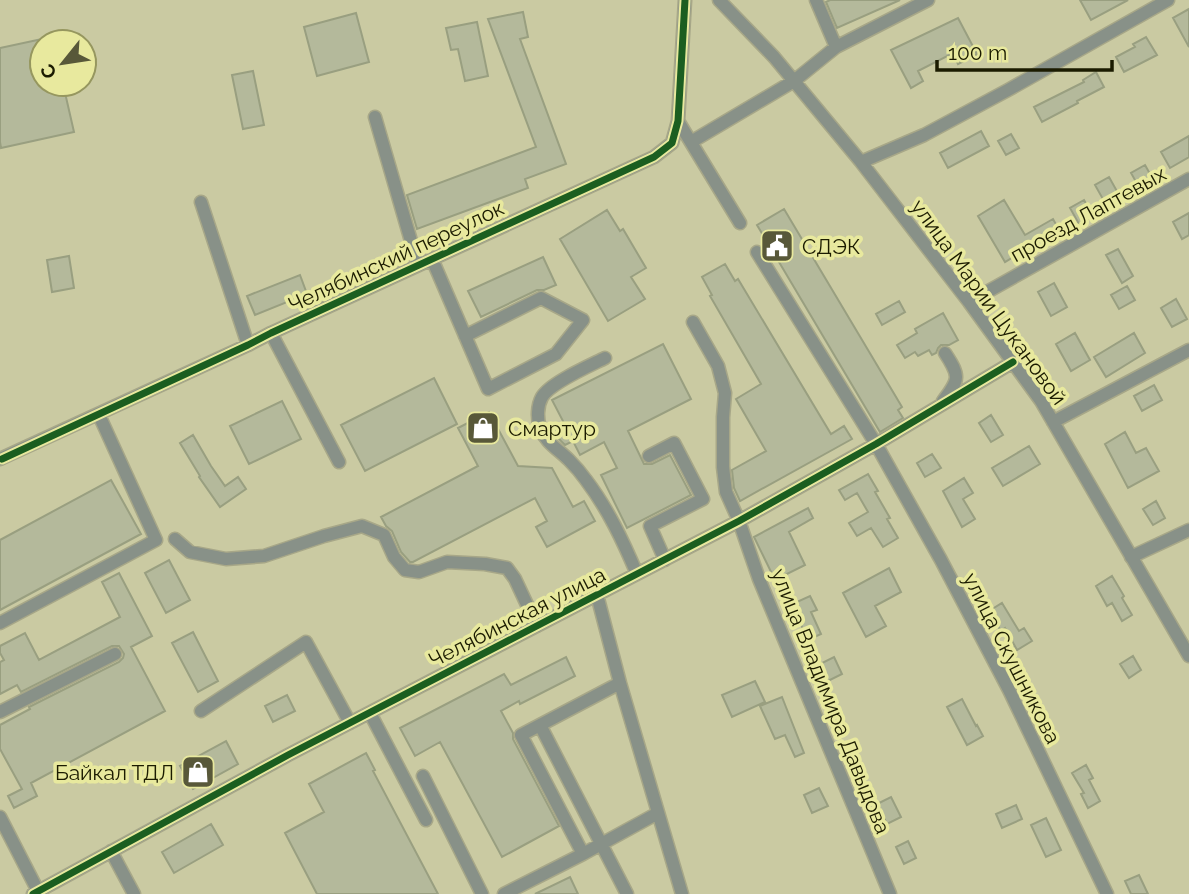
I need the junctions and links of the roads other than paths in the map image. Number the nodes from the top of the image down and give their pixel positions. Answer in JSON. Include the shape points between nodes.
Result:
{"nodes":[{"id":1,"x":685,"y":0,"type":"edge"},
{"id":2,"x":719,"y":0,"type":"edge"},
{"id":3,"x":816,"y":0,"type":"edge"},
{"id":4,"x":928,"y":0,"type":"edge"},
{"id":5,"x":1168,"y":0,"type":"edge"},
{"id":6,"x":836,"y":47,"type":"junction"},
{"id":7,"x":794,"y":81,"type":"junction"},
{"id":8,"x":375,"y":117,"type":"dead end"},
{"id":9,"x":678,"y":121,"type":"junction"},
{"id":10,"x":691,"y":142,"type":"junction"},
{"id":11,"x":861,"y":162,"type":"junction"},
{"id":12,"x":1189,"y":179,"type":"edge"},
{"id":13,"x":201,"y":202,"type":"dead end"},
{"id":14,"x":740,"y":223,"type":"dead end"},
{"id":15,"x":757,"y":252,"type":"dead end"},
{"id":16,"x":432,"y":259,"type":"junction"},
{"id":17,"x":418,"y":265,"type":"junction"},
{"id":18,"x":969,"y":302,"type":"junction"},
{"id":19,"x":693,"y":322,"type":"dead end"},
{"id":20,"x":271,"y":333,"type":"junction"},
{"id":21,"x":465,"y":336,"type":"junction"},
{"id":22,"x":248,"y":345,"type":"junction"},
{"id":23,"x":1189,"y":350,"type":"edge"},
{"id":24,"x":945,"y":353,"type":"dead end"},
{"id":25,"x":605,"y":358,"type":"dead end"},
{"id":26,"x":1013,"y":362,"type":"junction"},
{"id":27,"x":939,"y":407,"type":"junction"},
{"id":28,"x":99,"y":415,"type":"junction"},
{"id":29,"x":1053,"y":422,"type":"junction"},
{"id":30,"x":876,"y":444,"type":"junction"},
{"id":31,"x":649,"y":456,"type":"dead end"},
{"id":32,"x":1,"y":459,"type":"edge"},
{"id":33,"x":339,"y":462,"type":"dead end"},
{"id":34,"x":739,"y":522,"type":"junction"},
{"id":35,"x":1189,"y":530,"type":"edge"},
{"id":36,"x":175,"y":539,"type":"dead end"},
{"id":37,"x":1131,"y":557,"type":"junction"},
{"id":38,"x":664,"y":560,"type":"junction"},
{"id":39,"x":637,"y":574,"type":"junction"},
{"id":40,"x":597,"y":595,"type":"junction"},
{"id":41,"x":0,"y":623,"type":"edge"},
{"id":42,"x":537,"y":626,"type":"junction"},
{"id":43,"x":115,"y":654,"type":"dead end"},
{"id":44,"x":1189,"y":656,"type":"edge"},
{"id":45,"x":620,"y":683,"type":"junction"},
{"id":46,"x":201,"y":711,"type":"dead end"},
{"id":47,"x":0,"y":712,"type":"edge"},
{"id":48,"x":370,"y":713,"type":"junction"},
{"id":49,"x":350,"y":723,"type":"junction"},
{"id":50,"x":540,"y":725,"type":"junction"},
{"id":51,"x":423,"y":776,"type":"dead end"},
{"id":52,"x":658,"y":813,"type":"junction"},
{"id":53,"x":0,"y":817,"type":"edge"},
{"id":54,"x":426,"y":820,"type":"dead end"},
{"id":55,"x":601,"y":844,"type":"junction"},
{"id":56,"x":111,"y":851,"type":"junction"},
{"id":57,"x":583,"y":854,"type":"junction"},
{"id":58,"x":41,"y":892,"type":"edge"},
{"id":59,"x":623,"y":893,"type":"edge"},
{"id":60,"x":134,"y":894,"type":"edge"},
{"id":61,"x":482,"y":894,"type":"edge"},
{"id":62,"x":504,"y":894,"type":"edge"},
{"id":63,"x":682,"y":894,"type":"edge"},
{"id":64,"x":890,"y":894,"type":"edge"},
{"id":65,"x":1107,"y":894,"type":"edge"}],
"edges":[{"from":1,"to":9,"type":"street","name":"Челябинский переулок"},
{"from":2,"to":7,"type":"street","name":"улица Марии Цукановой"},
{"from":3,"to":6,"type":"street"},
{"from":4,"to":6,"type":"street"},
{"from":5,"to":11,"type":"street","via":[[924,135]]},
{"from":6,"to":7,"type":"street"},
{"from":7,"to":10,"type":"street"},
{"from":7,"to":11,"type":"street","name":"улица Марии Цукановой"},
{"from":8,"to":17,"type":"street"},
{"from":9,"to":10,"type":"street"},
{"from":9,"to":16,"type":"street","name":"Челябинский переулок","via":[[672,143],[654,157]]},
{"from":10,"to":14,"type":"street"},
{"from":11,"to":18,"type":"street","name":"улица Марии Цукановой"},
{"from":12,"to":18,"type":"street","name":"проезд Лаптевых"},
{"from":13,"to":22,"type":"street"},
{"from":15,"to":30,"type":"street","name":"улица Скушникова"},
{"from":16,"to":17,"type":"street","name":"Челябинский переулок"},
{"from":16,"to":21,"type":"street"},
{"from":17,"to":20,"type":"street","name":"Челябинский переулок"},
{"from":18,"to":26,"type":"street","name":"улица Марии Цукановой"},
{"from":19,"to":34,"type":"street","name":"улица Владимира Давыдова","via":[[718,366],[725,393],[723,467],[726,492]]},
{"from":20,"to":22,"type":"street","name":"Челябинский переулок"},
{"from":20,"to":33,"type":"street"},
{"from":21,"to":21,"type":"street","via":[[488,389],[556,354],[583,320],[541,298]]},
{"from":22,"to":28,"type":"street","name":"Челябинский переулок"},
{"from":23,"to":29,"type":"street"},
{"from":24,"to":27,"type":"street","via":[[956,370],[954,386]]},
{"from":25,"to":39,"type":"street","via":[[547,389],[538,416],[548,442],[570,460],[607,512]]},
{"from":26,"to":27,"type":"street","name":"Челябинская улица"},
{"from":26,"to":29,"type":"street","name":"улица Марии Цукановой"},
{"from":27,"to":30,"type":"street","name":"Челябинская улица"},
{"from":28,"to":32,"type":"street","name":"Челябинский переулок"},
{"from":28,"to":41,"type":"street","via":[[156,540]]},
{"from":29,"to":37,"type":"street","name":"улица Марии Цукановой"},
{"from":30,"to":34,"type":"street","name":"Челябинская улица"},
{"from":30,"to":65,"type":"street","name":"улица Скушникова","via":[[1009,690]]},
{"from":31,"to":38,"type":"street","via":[[674,443],[703,499],[650,526]]},
{"from":34,"to":38,"type":"street","name":"Челябинская улица"},
{"from":34,"to":64,"type":"street","name":"улица Владимира Давыдова"},
{"from":35,"to":37,"type":"street"},
{"from":36,"to":42,"type":"street","via":[[190,552],[238,558],[264,556],[362,526],[384,535],[405,570],[419,572],[447,562],[507,568]]},
{"from":37,"to":44,"type":"street","name":"улица Марии Цукановой"},
{"from":38,"to":39,"type":"street","name":"Челябинская улица"},
{"from":39,"to":40,"type":"street","name":"Челябинская улица"},
{"from":40,"to":42,"type":"street","name":"Челябинская улица"},
{"from":40,"to":45,"type":"street","name":"Челябинская улица"},
{"from":42,"to":48,"type":"street","name":"Челябинская улица"},
{"from":43,"to":47,"type":"street"},
{"from":45,"to":50,"type":"street"},
{"from":45,"to":52,"type":"street","name":"Челябинская улица"},
{"from":46,"to":49,"type":"street","via":[[306,642]]},
{"from":48,"to":49,"type":"street","name":"Челябинская улица"},
{"from":48,"to":54,"type":"street"},
{"from":49,"to":56,"type":"street","name":"Челябинская улица"},
{"from":50,"to":55,"type":"street"},
{"from":50,"to":57,"type":"street","via":[[522,735]]},
{"from":51,"to":61,"type":"street"},
{"from":52,"to":55,"type":"street"},
{"from":52,"to":63,"type":"street","name":"Челябинская улица"},
{"from":53,"to":58,"type":"street"},
{"from":55,"to":57,"type":"street"},
{"from":55,"to":59,"type":"street"},
{"from":56,"to":58,"type":"street","name":"Челябинская улица"},
{"from":56,"to":60,"type":"street"},
{"from":57,"to":62,"type":"street"}]}
